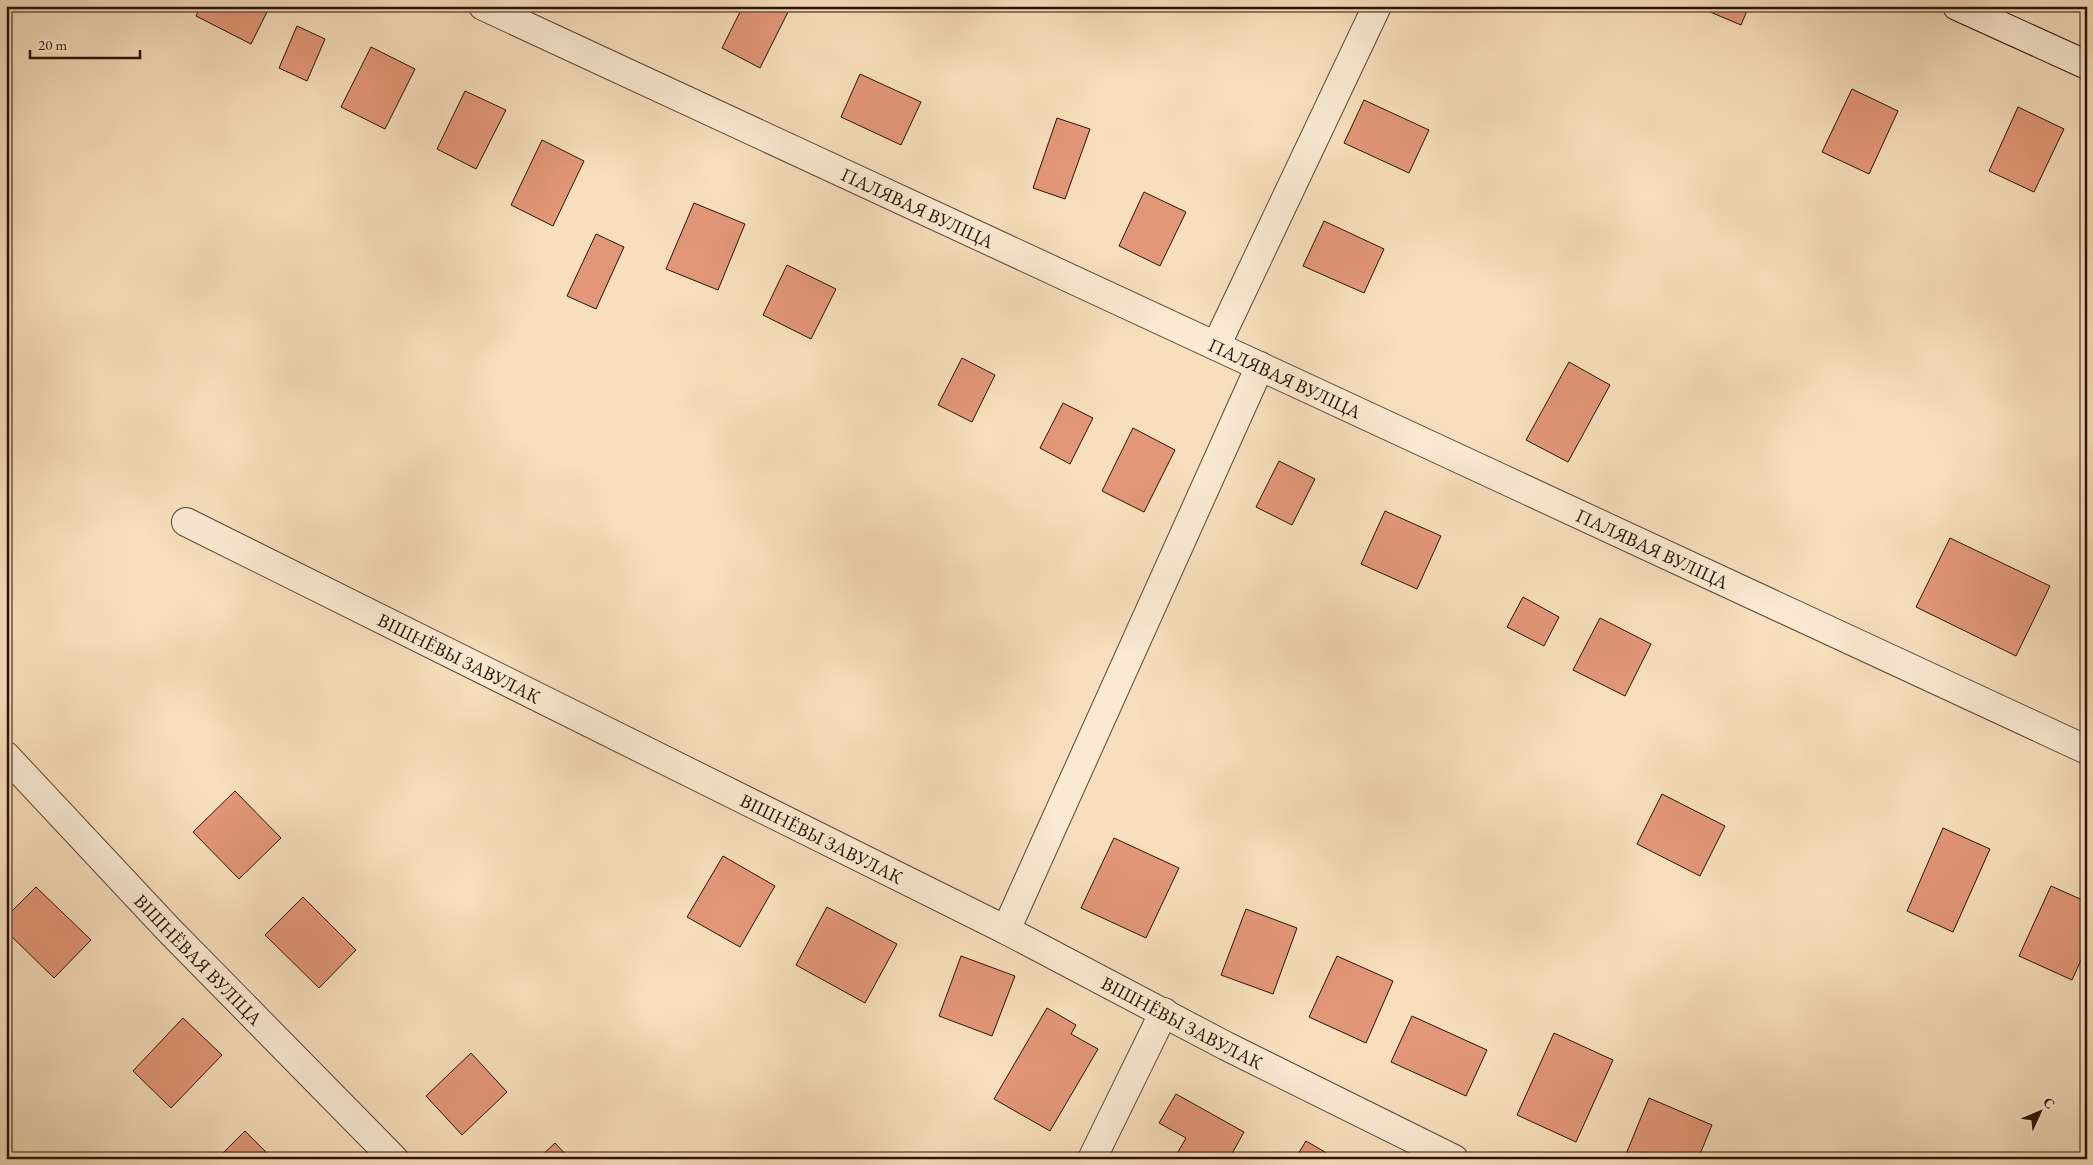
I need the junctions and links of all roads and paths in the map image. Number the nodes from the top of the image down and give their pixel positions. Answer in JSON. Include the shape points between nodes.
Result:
{"nodes":[{"id":1,"x":483,"y":6,"type":"edge"},
{"id":2,"x":1377,"y":6,"type":"edge"},
{"id":3,"x":1958,"y":6,"type":"edge"},
{"id":4,"x":2087,"y":65,"type":"edge"},
{"id":5,"x":1216,"y":346,"type":"junction"},
{"id":6,"x":1260,"y":366,"type":"junction"},
{"id":7,"x":186,"y":522,"type":"dead end"},
{"id":8,"x":2087,"y":750,"type":"edge"},
{"id":9,"x":6,"y":756,"type":"edge"},
{"id":10,"x":1006,"y":930,"type":"junction"},
{"id":11,"x":1164,"y":1012,"type":"junction"},
{"id":12,"x":394,"y":1159,"type":"edge"},
{"id":13,"x":1092,"y":1159,"type":"edge"},
{"id":14,"x":1454,"y":1159,"type":"edge"}],
"edges":[{"from":1,"to":5,"type":"street","name":"ПАЛЯВАЯ ВУЛІЦА"},
{"from":2,"to":5,"type":"street"},
{"from":3,"to":4,"type":"street"},
{"from":5,"to":6,"type":"street","name":"ПАЛЯВАЯ ВУЛІЦА"},
{"from":6,"to":8,"type":"street","name":"ПАЛЯВАЯ ВУЛІЦА"},
{"from":6,"to":10,"type":"street"},
{"from":7,"to":10,"type":"street","name":"ВІШНЁВЫ ЗАВУЛАК"},
{"from":9,"to":12,"type":"street","name":"ВІШНЁВАЯ ВУЛІЦА","via":[[168,929]]},
{"from":10,"to":11,"type":"street","name":"ВІШНЁВЫ ЗАВУЛАК"},
{"from":11,"to":13,"type":"street"},
{"from":11,"to":14,"type":"street","name":"ВІШНЁВЫ ЗАВУЛАК"}]}
